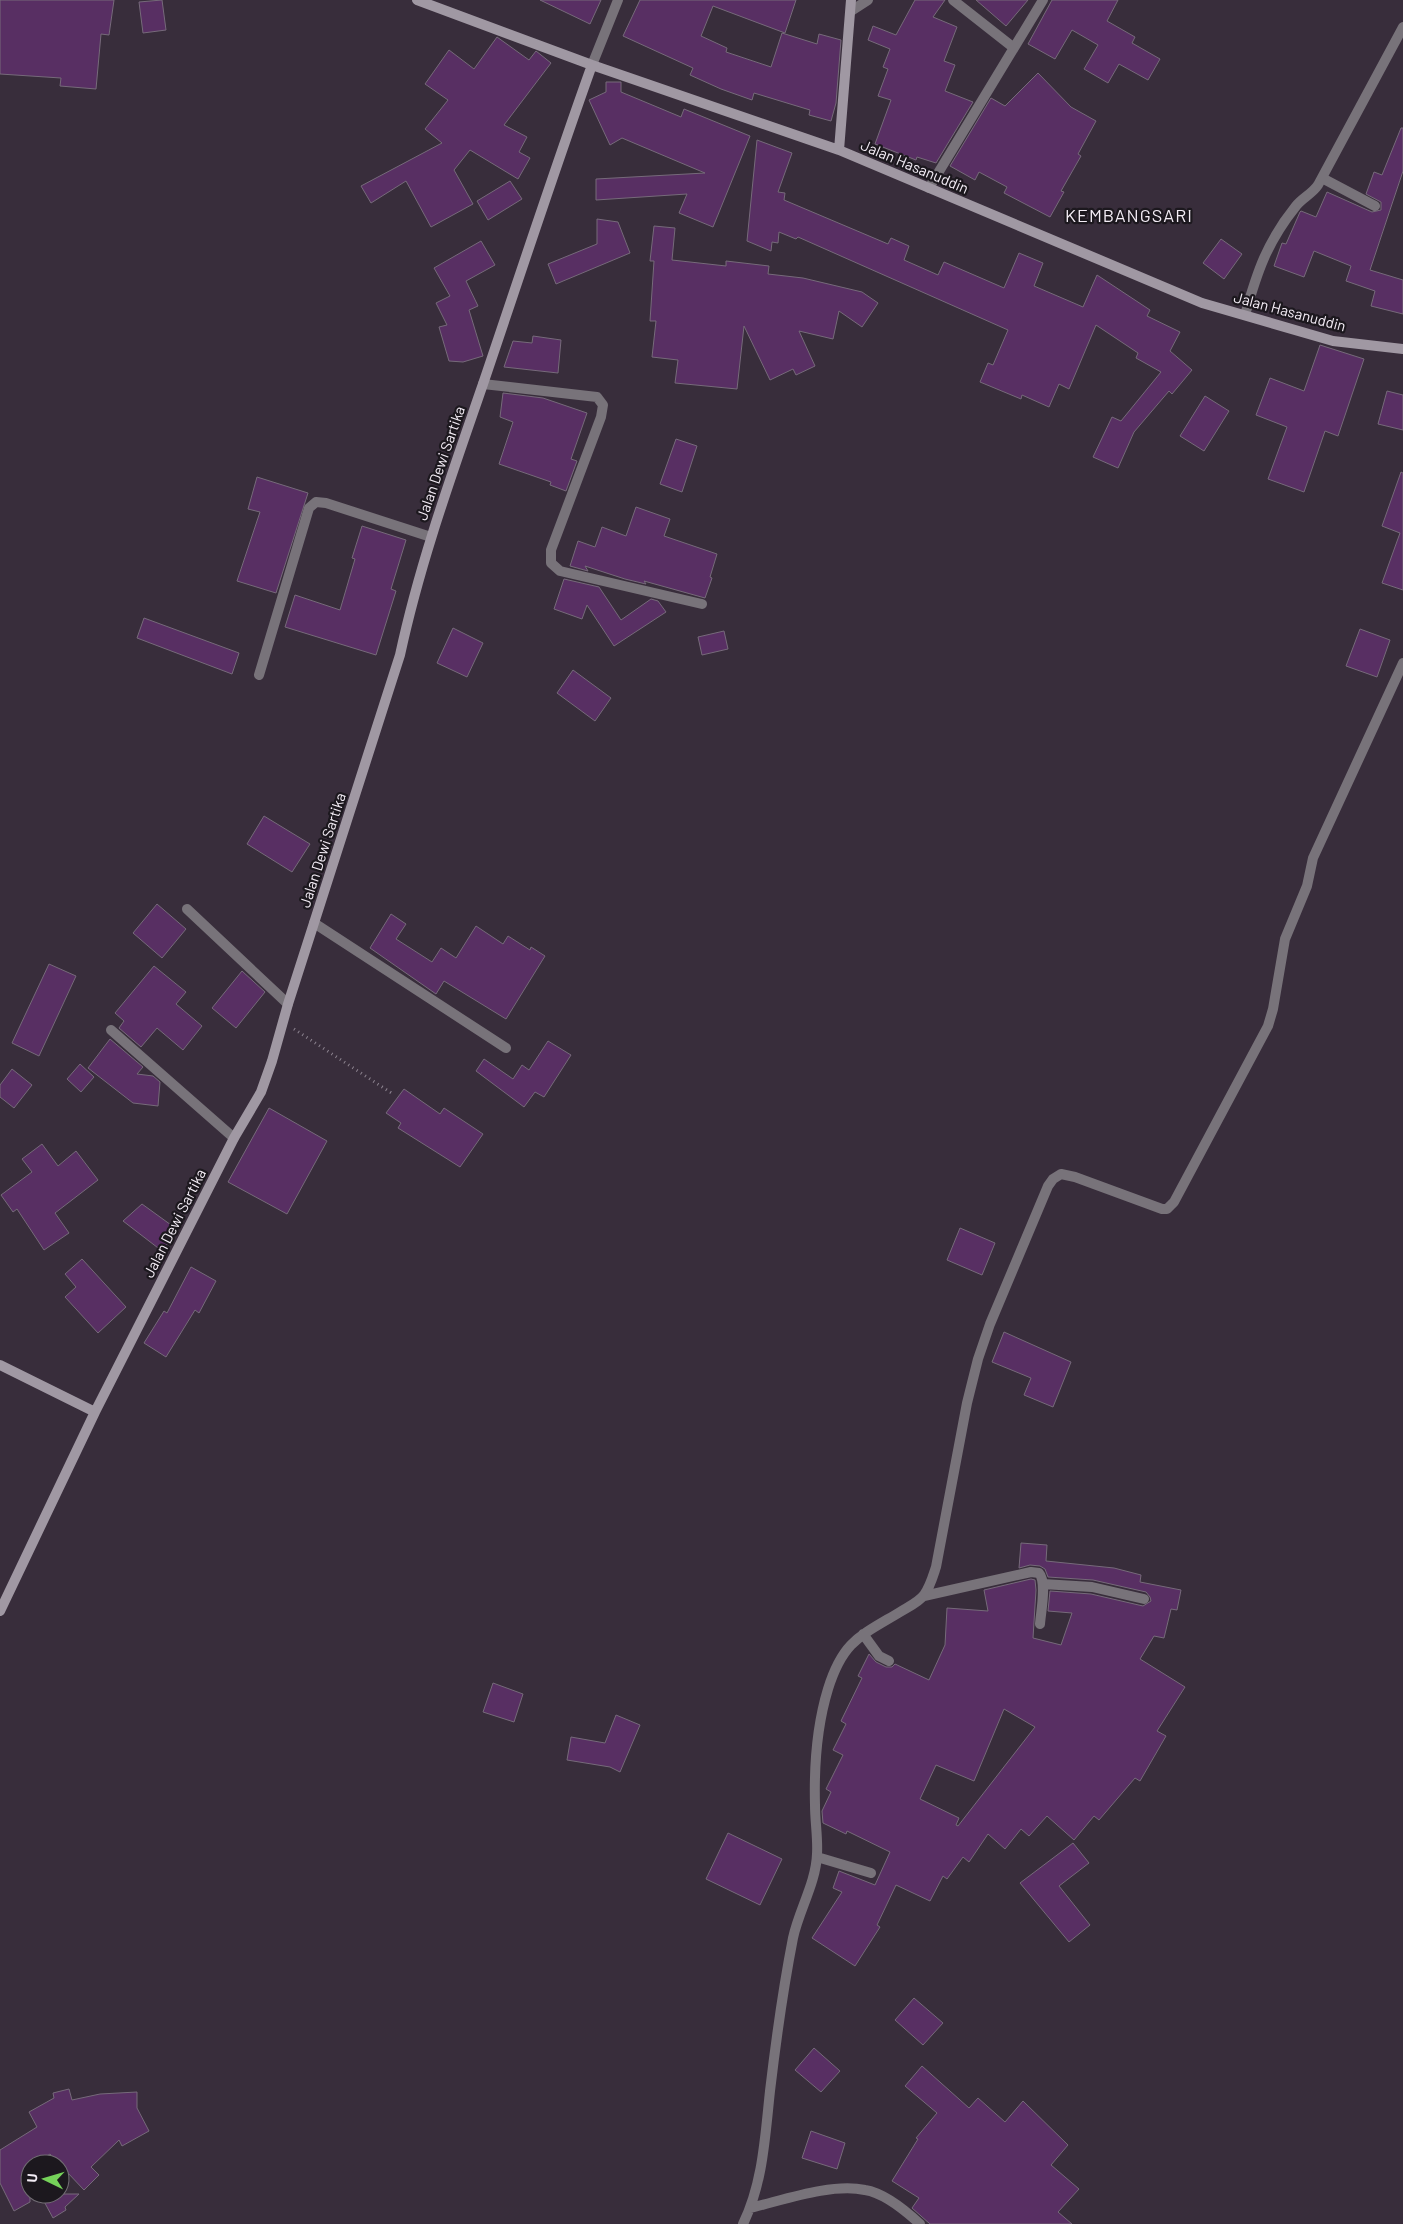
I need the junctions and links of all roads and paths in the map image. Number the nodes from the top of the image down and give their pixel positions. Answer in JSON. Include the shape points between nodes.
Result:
{"nodes":[{"id":1,"x":417,"y":0,"type":"edge"},
{"id":2,"x":618,"y":0,"type":"edge"},
{"id":3,"x":851,"y":0,"type":"edge"},
{"id":4,"x":868,"y":0,"type":"edge"},
{"id":5,"x":954,"y":0,"type":"edge"},
{"id":6,"x":1043,"y":0,"type":"edge"},
{"id":7,"x":850,"y":11,"type":"junction"},
{"id":8,"x":1403,"y":27,"type":"edge"},
{"id":9,"x":1014,"y":48,"type":"junction"},
{"id":10,"x":592,"y":65,"type":"junction"},
{"id":11,"x":839,"y":150,"type":"junction"},
{"id":12,"x":1322,"y":178,"type":"junction"},
{"id":13,"x":929,"y":188,"type":"junction"},
{"id":14,"x":1375,"y":206,"type":"dead end"},
{"id":15,"x":1245,"y":315,"type":"junction"},
{"id":16,"x":1403,"y":349,"type":"edge"},
{"id":17,"x":483,"y":384,"type":"junction"},
{"id":18,"x":431,"y":537,"type":"junction"},
{"id":19,"x":702,"y":604,"type":"dead end"},
{"id":20,"x":1403,"y":663,"type":"edge"},
{"id":21,"x":259,"y":676,"type":"dead end"},
{"id":22,"x":187,"y":909,"type":"dead end"},
{"id":23,"x":314,"y":923,"type":"junction"},
{"id":24,"x":288,"y":1004,"type":"junction"},
{"id":25,"x":283,"y":1022,"type":"junction"},
{"id":26,"x":111,"y":1030,"type":"dead end"},
{"id":27,"x":506,"y":1048,"type":"dead end"},
{"id":28,"x":393,"y":1094,"type":"dead end"},
{"id":29,"x":234,"y":1138,"type":"junction"},
{"id":30,"x":0,"y":1365,"type":"edge"},
{"id":31,"x":95,"y":1412,"type":"junction"},
{"id":32,"x":1043,"y":1584,"type":"junction"},
{"id":33,"x":924,"y":1596,"type":"junction"},
{"id":34,"x":1144,"y":1599,"type":"dead end"},
{"id":35,"x":0,"y":1611,"type":"edge"},
{"id":36,"x":1040,"y":1624,"type":"dead end"},
{"id":37,"x":863,"y":1634,"type":"junction"},
{"id":38,"x":889,"y":1662,"type":"dead end"},
{"id":39,"x":817,"y":1857,"type":"junction"},
{"id":40,"x":871,"y":1873,"type":"dead end"},
{"id":41,"x":750,"y":2208,"type":"junction"},
{"id":42,"x":743,"y":2224,"type":"edge"},
{"id":43,"x":920,"y":2224,"type":"edge"}],
"edges":[{"from":1,"to":10,"type":"street","name":"Jalan Hasanuddin"},
{"from":2,"to":10,"type":"street"},
{"from":3,"to":7,"type":"street"},
{"from":4,"to":7,"type":"street"},
{"from":5,"to":9,"type":"street"},
{"from":6,"to":9,"type":"street"},
{"from":7,"to":11,"type":"street"},
{"from":8,"to":12,"type":"street"},
{"from":9,"to":13,"type":"street"},
{"from":10,"to":11,"type":"street","name":"Jalan Hasanuddin"},
{"from":10,"to":17,"type":"street","name":"Jalan Dewi Sartika"},
{"from":11,"to":13,"type":"street","name":"Jalan Hasanuddin"},
{"from":12,"to":14,"type":"street"},
{"from":12,"to":15,"type":"street","via":[[1315,189],[1296,205],[1266,250]]},
{"from":13,"to":15,"type":"street","name":"Jalan Hasanuddin","via":[[1202,303]]},
{"from":15,"to":16,"type":"street","name":"Jalan Hasanuddin","via":[[1333,341]]},
{"from":17,"to":18,"type":"street","name":"Jalan Dewi Sartika"},
{"from":17,"to":19,"type":"street","via":[[597,397],[603,405],[551,550],[551,563],[560,571]]},
{"from":18,"to":21,"type":"street","via":[[326,502],[316,502],[310,508]]},
{"from":18,"to":23,"type":"street","name":"Jalan Dewi Sartika","via":[[400,655]]},
{"from":20,"to":33,"type":"street","via":[[1312,858],[1307,886],[1285,939],[1268,1026],[1174,1202],[1167,1209],[1156,1208],[1061,1174],[1048,1186],[978,1359],[936,1567]]},
{"from":22,"to":24,"type":"street"},
{"from":23,"to":24,"type":"street","name":"Jalan Dewi Sartika"},
{"from":23,"to":27,"type":"street"},
{"from":24,"to":25,"type":"street","name":"Jalan Dewi Sartika"},
{"from":25,"to":28,"type":"path"},
{"from":25,"to":29,"type":"street","name":"Jalan Dewi Sartika","via":[[261,1092]]},
{"from":26,"to":29,"type":"street"},
{"from":29,"to":31,"type":"street","name":"Jalan Dewi Sartika"},
{"from":30,"to":31,"type":"street"},
{"from":31,"to":35,"type":"street","name":"Jalan Dewi Sartika"},
{"from":32,"to":33,"type":"street","via":[[1039,1572],[1031,1572]]},
{"from":32,"to":34,"type":"street","via":[[1092,1587]]},
{"from":32,"to":36,"type":"street"},
{"from":33,"to":37,"type":"street"},
{"from":37,"to":38,"type":"street","via":[[879,1656]]},
{"from":37,"to":39,"type":"street","via":[[849,1645],[836,1665],[820,1726],[815,1803]]},
{"from":39,"to":40,"type":"street"},
{"from":39,"to":41,"type":"street","via":[[794,1936],[760,2172]]},
{"from":41,"to":42,"type":"street"},
{"from":41,"to":43,"type":"street","via":[[836,2189],[865,2190],[883,2196]]}]}
